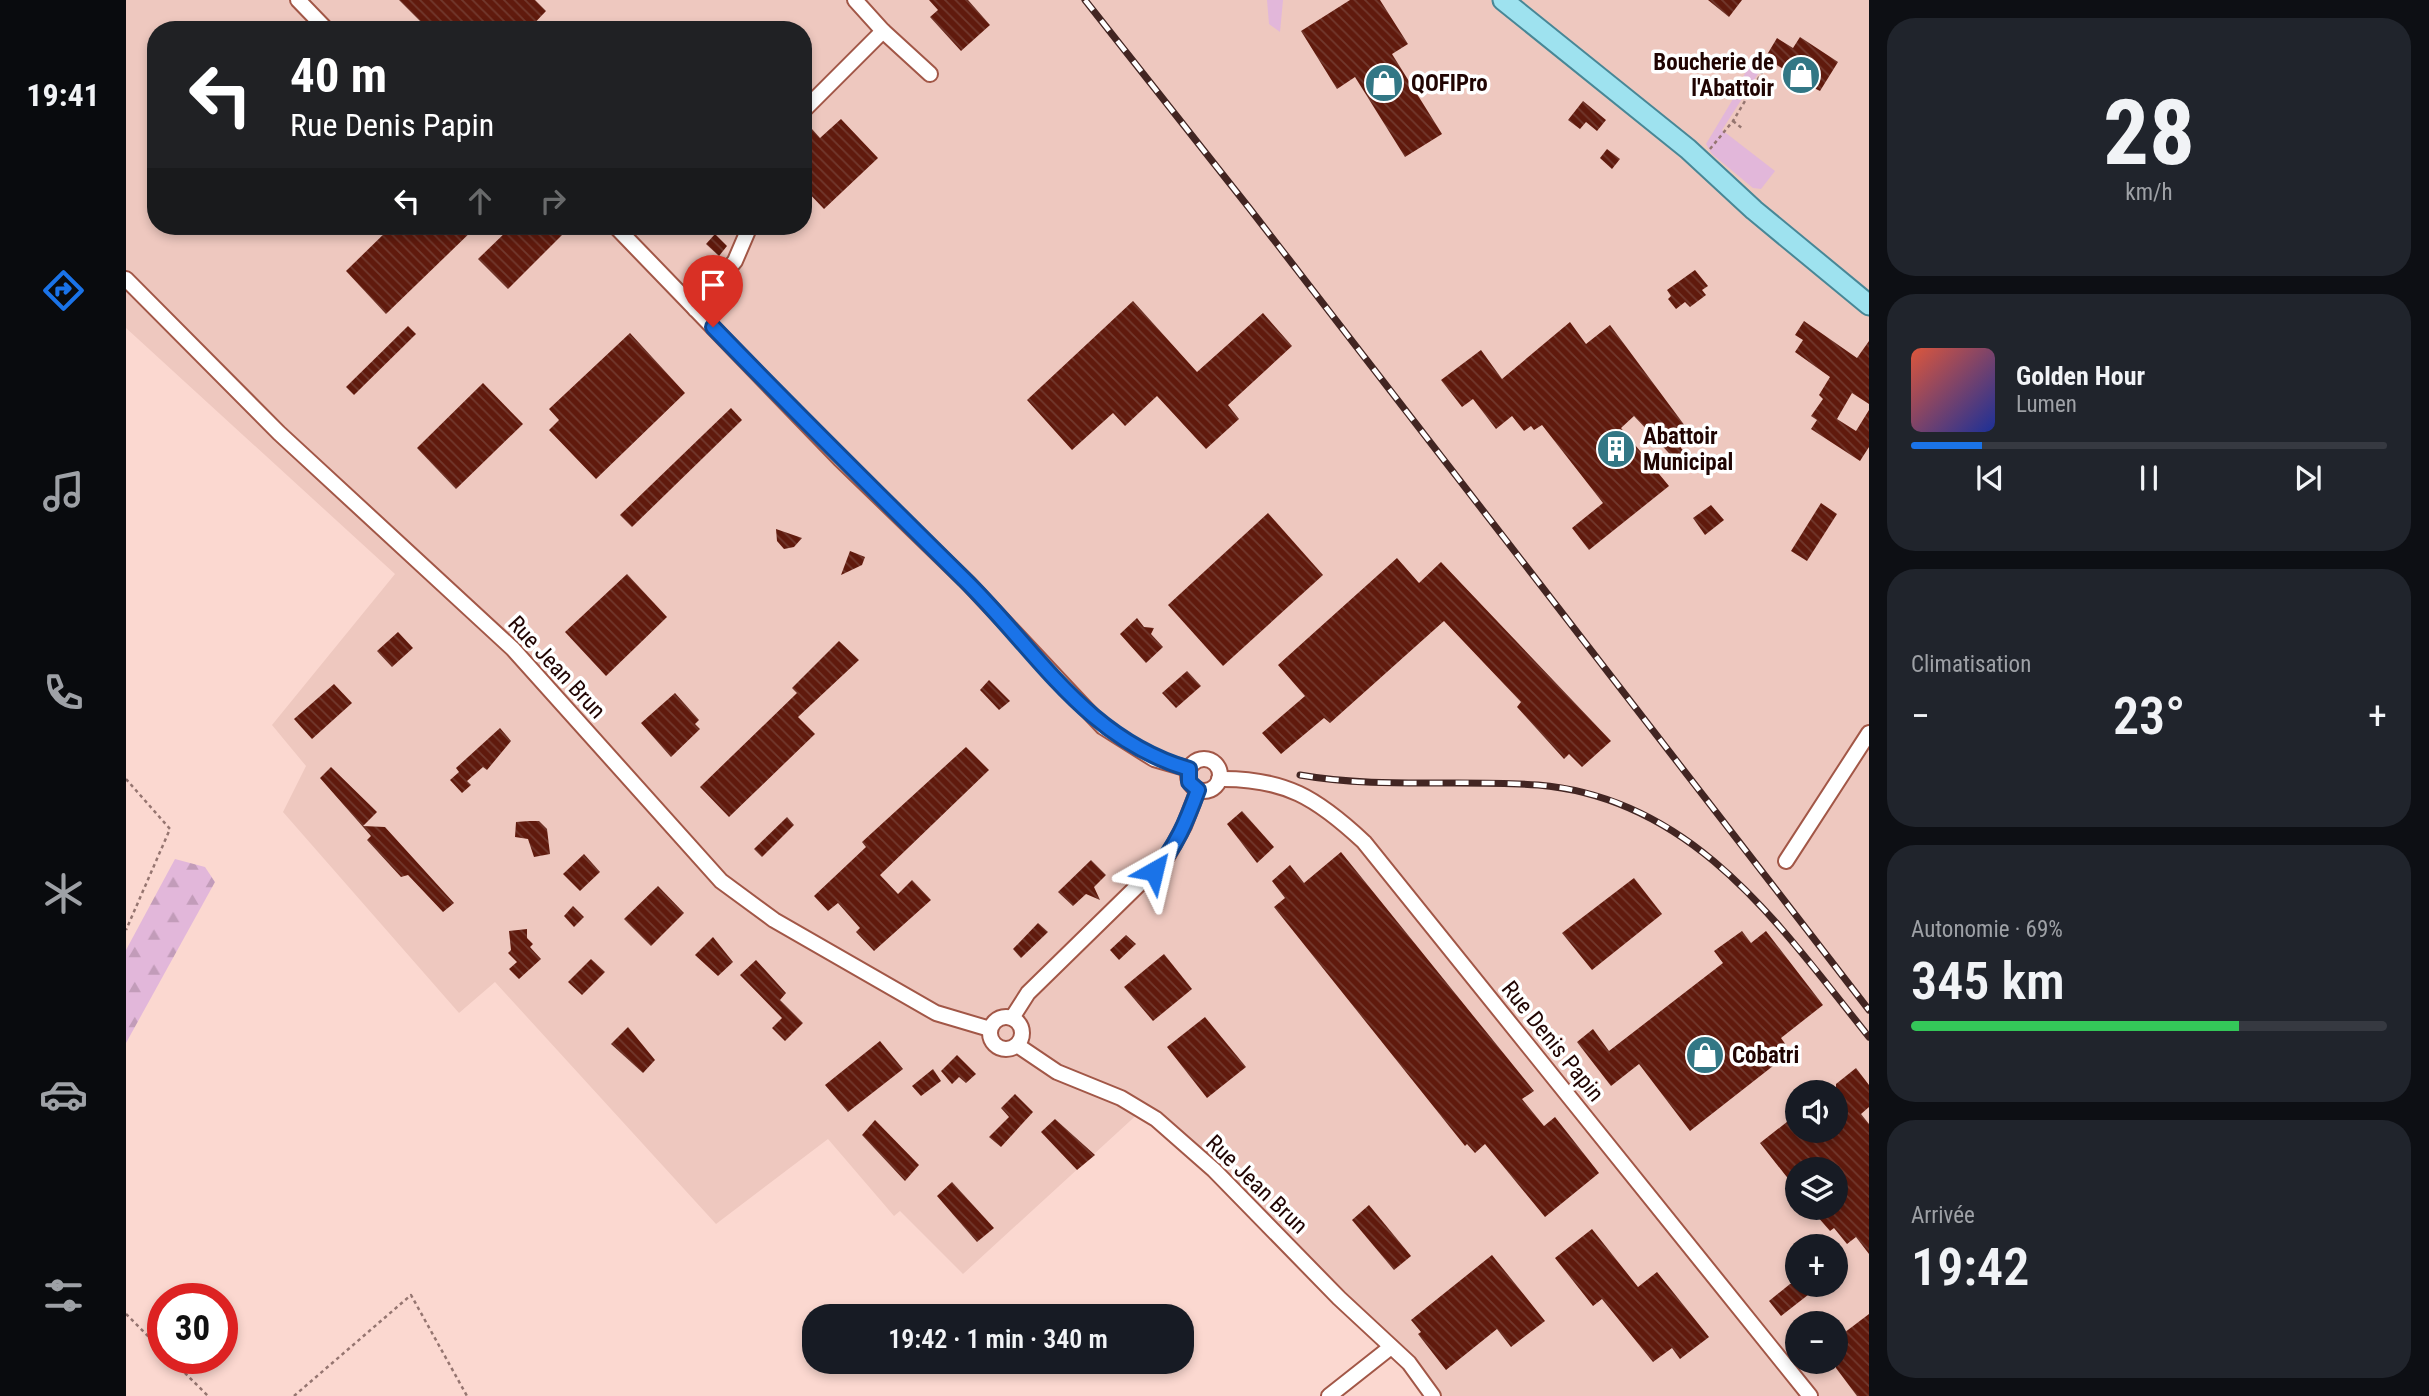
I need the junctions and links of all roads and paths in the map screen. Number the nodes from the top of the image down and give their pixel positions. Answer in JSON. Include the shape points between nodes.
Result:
{"nodes":[{"id":1,"x":298,"y":0,"type":"edge"},
{"id":2,"x":855,"y":0,"type":"edge"},
{"id":3,"x":1503,"y":0,"type":"edge"},
{"id":4,"x":318,"y":21,"type":"edge"},
{"id":5,"x":883,"y":31,"type":"junction"},
{"id":6,"x":1768,"y":64,"type":"dead end"},
{"id":7,"x":930,"y":74,"type":"dead end"},
{"id":8,"x":812,"y":102,"type":"edge"},
{"id":9,"x":1733,"y":121,"type":"junction"},
{"id":10,"x":1743,"y":129,"type":"dead end"},
{"id":11,"x":1693,"y":153,"type":"junction"},
{"id":12,"x":624,"y":235,"type":"edge"},
{"id":13,"x":746,"y":235,"type":"edge"},
{"id":14,"x":126,"y":279,"type":"edge"},
{"id":15,"x":1869,"y":289,"type":"edge"},
{"id":16,"x":1869,"y":304,"type":"edge"},
{"id":17,"x":695,"y":309,"type":"junction"},
{"id":18,"x":1869,"y":733,"type":"edge"},
{"id":19,"x":1189,"y":769,"type":"junction"},
{"id":20,"x":126,"y":779,"type":"edge"},
{"id":21,"x":1219,"y":779,"type":"junction"},
{"id":22,"x":1198,"y":790,"type":"junction"},
{"id":23,"x":1786,"y":860,"type":"dead end"},
{"id":24,"x":126,"y":930,"type":"edge"},
{"id":25,"x":1012,"y":1018,"type":"junction"},
{"id":26,"x":990,"y":1028,"type":"junction"},
{"id":27,"x":1017,"y":1045,"type":"junction"},
{"id":28,"x":126,"y":1314,"type":"edge"},
{"id":29,"x":147,"y":1335,"type":"edge"},
{"id":30,"x":1391,"y":1347,"type":"junction"},
{"id":31,"x":186,"y":1374,"type":"edge"},
{"id":32,"x":208,"y":1396,"type":"edge"},
{"id":33,"x":293,"y":1396,"type":"edge"},
{"id":34,"x":467,"y":1396,"type":"edge"},
{"id":35,"x":1329,"y":1396,"type":"edge"},
{"id":36,"x":1433,"y":1396,"type":"edge"},
{"id":37,"x":1810,"y":1396,"type":"edge"}],
"edges":[{"from":1,"to":4,"type":"street"},
{"from":2,"to":5,"type":"street"},
{"from":3,"to":11,"type":"main road"},
{"from":5,"to":7,"type":"street"},
{"from":5,"to":8,"type":"street"},
{"from":6,"to":9,"type":"path"},
{"from":9,"to":10,"type":"path"},
{"from":9,"to":11,"type":"path","via":[[1717,144]]},
{"from":11,"to":15,"type":"main road"},
{"from":11,"to":16,"type":"main road","via":[[1754,210]]},
{"from":12,"to":17,"type":"street"},
{"from":13,"to":17,"type":"street","via":[[735,261]]},
{"from":14,"to":26,"type":"street","name":"Rue Jean Brun","via":[[279,433],[513,649],[721,881],[774,919],[936,1013]]},
{"from":17,"to":19,"type":"street","via":[[968,583],[1103,727],[1154,759]]},
{"from":18,"to":23,"type":"street"},
{"from":19,"to":21,"type":"street","via":[[1199,760],[1209,760],[1217,767]]},
{"from":19,"to":22,"type":"street","via":[[1189,782]]},
{"from":20,"to":24,"type":"path","via":[[170,829]]},
{"from":21,"to":22,"type":"street","via":[[1212,789]]},
{"from":21,"to":37,"type":"street","name":"Rue Denis Papin","via":[[1256,778],[1300,793],[1331,811],[1364,842]]},
{"from":22,"to":25,"type":"street","via":[[1167,858],[1028,993]]},
{"from":25,"to":26,"type":"street","via":[[1002,1017]]},
{"from":25,"to":27,"type":"street","via":[[1022,1030]]},
{"from":26,"to":27,"type":"street","via":[[991,1039],[998,1046],[1008,1049]]},
{"from":27,"to":30,"type":"street","name":"Rue Jean Brun","via":[[1057,1072],[1121,1098],[1156,1119],[1214,1170]]},
{"from":28,"to":29,"type":"path"},
{"from":30,"to":35,"type":"street"},
{"from":30,"to":36,"type":"street","name":"Rue Jean Brun"},
{"from":31,"to":32,"type":"path"},
{"from":33,"to":34,"type":"path","via":[[411,1295]]}]}
